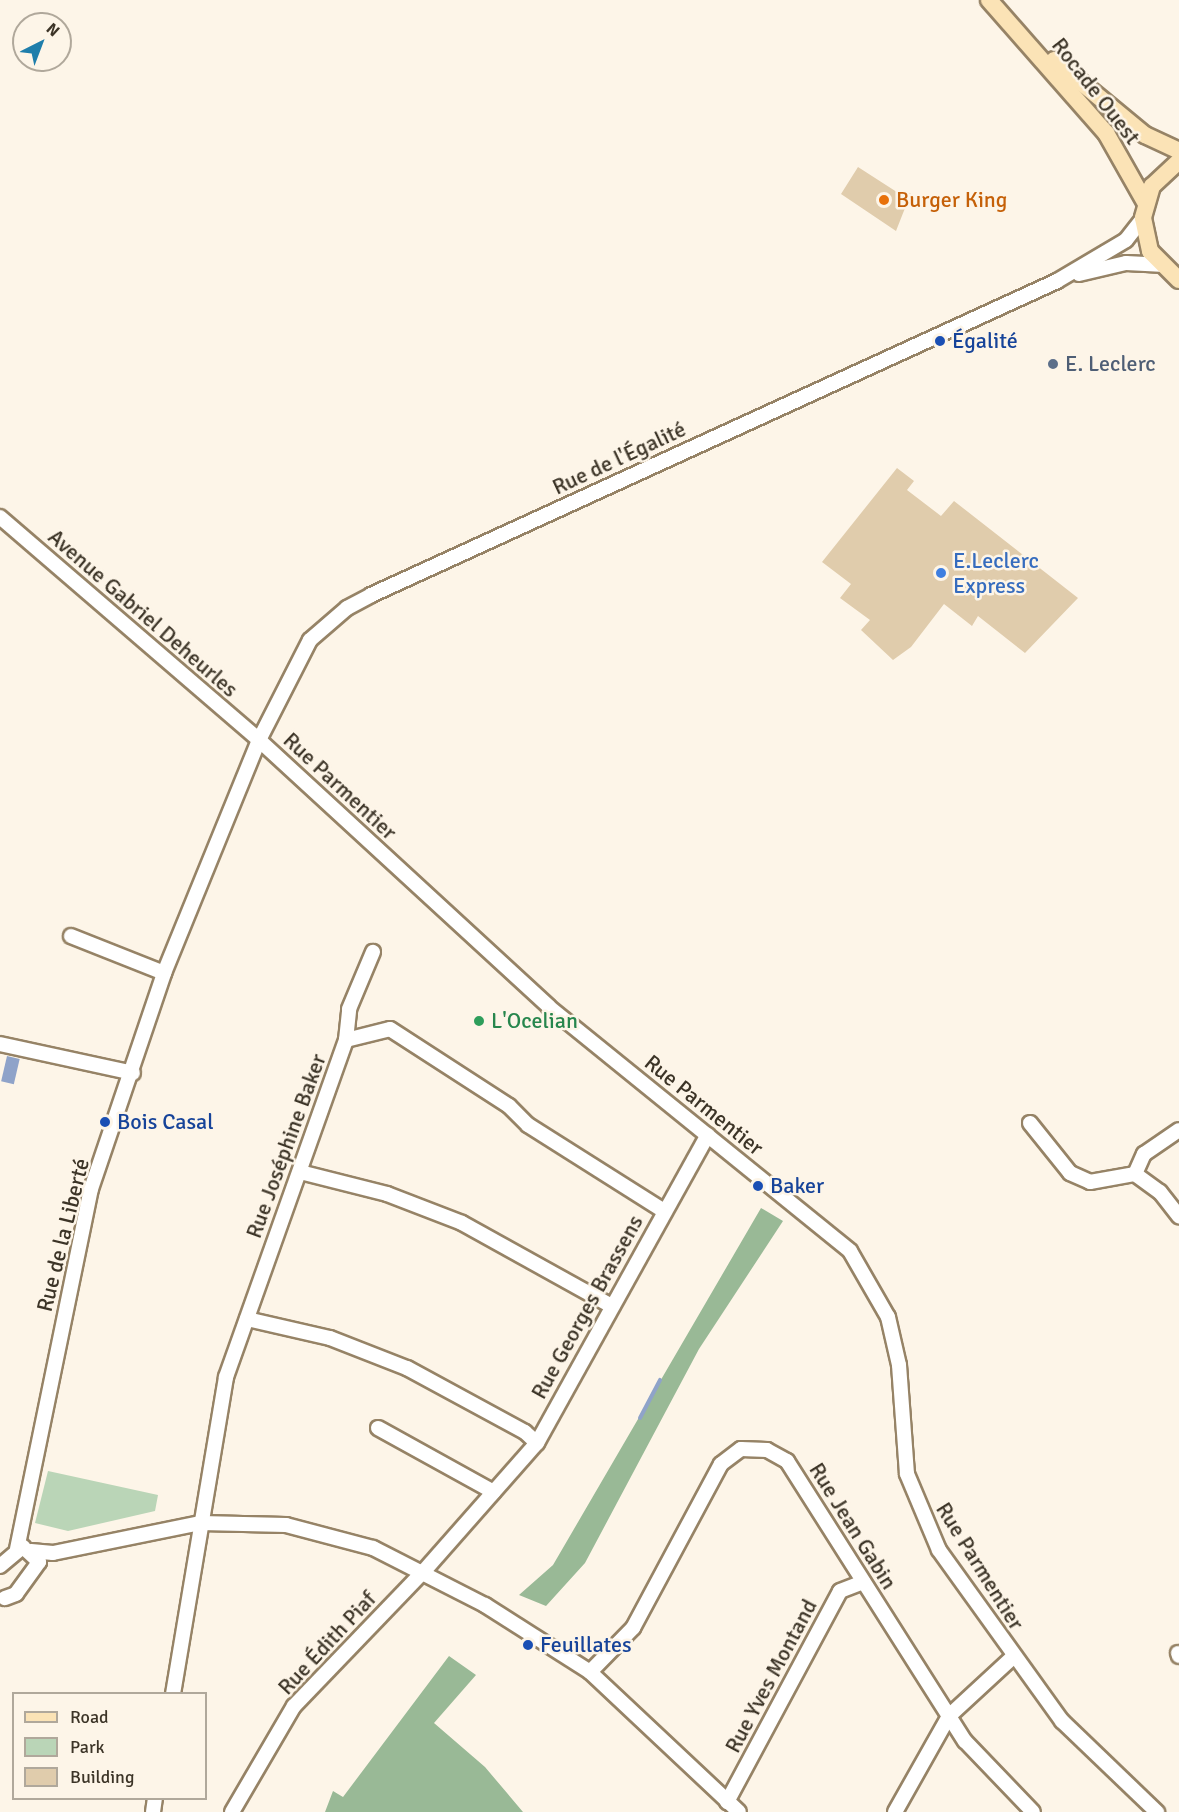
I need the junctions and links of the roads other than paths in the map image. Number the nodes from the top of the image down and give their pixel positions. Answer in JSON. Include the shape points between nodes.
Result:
{"nodes":[{"id":1,"x":989,"y":0,"type":"edge"},
{"id":2,"x":1027,"y":40,"type":"junction"},
{"id":3,"x":1179,"y":152,"type":"edge"},
{"id":4,"x":1179,"y":161,"type":"edge"},
{"id":5,"x":1144,"y":210,"type":"junction"},
{"id":6,"x":1160,"y":265,"type":"junction"},
{"id":7,"x":1056,"y":280,"type":"junction"},
{"id":8,"x":1179,"y":280,"type":"edge"},
{"id":9,"x":0,"y":517,"type":"edge"},
{"id":10,"x":259,"y":740,"type":"junction"},
{"id":11,"x":70,"y":936,"type":"dead end"},
{"id":12,"x":373,"y":952,"type":"dead end"},
{"id":13,"x":164,"y":973,"type":"junction"},
{"id":14,"x":346,"y":1040,"type":"junction"},
{"id":15,"x":0,"y":1044,"type":"edge"},
{"id":16,"x":132,"y":1073,"type":"junction"},
{"id":17,"x":1030,"y":1123,"type":"dead end"},
{"id":18,"x":1179,"y":1130,"type":"edge"},
{"id":19,"x":708,"y":1136,"type":"junction"},
{"id":20,"x":300,"y":1172,"type":"junction"},
{"id":21,"x":1135,"y":1174,"type":"junction"},
{"id":22,"x":664,"y":1211,"type":"junction"},
{"id":23,"x":1179,"y":1216,"type":"edge"},
{"id":24,"x":612,"y":1306,"type":"junction"},
{"id":25,"x":247,"y":1318,"type":"junction"},
{"id":26,"x":378,"y":1428,"type":"dead end"},
{"id":27,"x":537,"y":1443,"type":"junction"},
{"id":28,"x":494,"y":1492,"type":"junction"},
{"id":29,"x":201,"y":1523,"type":"junction"},
{"id":30,"x":24,"y":1550,"type":"junction"},
{"id":31,"x":53,"y":1553,"type":"junction"},
{"id":32,"x":0,"y":1566,"type":"edge"},
{"id":33,"x":39,"y":1567,"type":"junction"},
{"id":34,"x":424,"y":1571,"type":"junction"},
{"id":35,"x":862,"y":1582,"type":"junction"},
{"id":36,"x":2,"y":1600,"type":"edge"},
{"id":37,"x":1013,"y":1657,"type":"junction"},
{"id":38,"x":590,"y":1672,"type":"junction"},
{"id":39,"x":173,"y":1692,"type":"edge"},
{"id":40,"x":949,"y":1716,"type":"junction"},
{"id":41,"x":727,"y":1802,"type":"junction"},
{"id":42,"x":232,"y":1812,"type":"edge"},
{"id":43,"x":739,"y":1812,"type":"edge"},
{"id":44,"x":895,"y":1812,"type":"edge"},
{"id":45,"x":1033,"y":1812,"type":"edge"},
{"id":46,"x":1157,"y":1812,"type":"edge"}],
"edges":[{"from":1,"to":2,"type":"main road","name":"Rocade Ouest"},
{"from":2,"to":3,"type":"main road","name":"Rocade Ouest","via":[[1145,135]]},
{"from":2,"to":5,"type":"main road","name":"Rocade Ouest","via":[[1106,134]]},
{"from":4,"to":5,"type":"main road","via":[[1164,172]]},
{"from":5,"to":6,"type":"main road","name":"Rocade Ouest","via":[[1144,235]]},
{"from":5,"to":7,"type":"street","via":[[1126,240]]},
{"from":6,"to":7,"type":"street","via":[[1126,263]]},
{"from":6,"to":8,"type":"main road"},
{"from":7,"to":10,"type":"street","name":"Rue de l'Égalité","via":[[347,608],[324,624],[298,657]]},
{"from":9,"to":10,"type":"street","name":"Avenue Gabriel Deheurles"},
{"from":10,"to":13,"type":"street","name":"Rue de la Liberté"},
{"from":10,"to":19,"type":"street","name":"Rue Parmentier","via":[[549,1007]]},
{"from":11,"to":13,"type":"street"},
{"from":12,"to":14,"type":"street","via":[[349,1009]]},
{"from":13,"to":16,"type":"street","name":"Rue de la Liberté"},
{"from":14,"to":20,"type":"street","name":"Rue Joséphine Baker"},
{"from":14,"to":22,"type":"street","name":"Rue Joséphine Baker","via":[[390,1029],[509,1106],[528,1125]]},
{"from":15,"to":16,"type":"street"},
{"from":16,"to":30,"type":"street","name":"Rue de la Liberté","via":[[91,1190]]},
{"from":17,"to":21,"type":"street","via":[[1070,1173],[1080,1179],[1102,1181]]},
{"from":18,"to":21,"type":"street","via":[[1144,1154]]},
{"from":19,"to":22,"type":"street","name":"Rue Georges Brassens"},
{"from":19,"to":37,"type":"street","name":"Rue Parmentier","via":[[850,1251],[868,1278],[888,1317],[899,1365],[907,1474],[913,1497],[939,1550]]},
{"from":20,"to":24,"type":"street","via":[[387,1194],[462,1224]]},
{"from":20,"to":25,"type":"street","name":"Rue Joséphine Baker"},
{"from":21,"to":23,"type":"street","via":[[1160,1192]]},
{"from":22,"to":24,"type":"street","name":"Rue Georges Brassens"},
{"from":24,"to":27,"type":"street","name":"Rue Georges Brassens"},
{"from":25,"to":27,"type":"street","via":[[330,1338],[407,1368],[525,1432]]},
{"from":25,"to":29,"type":"street","name":"Rue Joséphine Baker","via":[[226,1377]]},
{"from":26,"to":28,"type":"street"},
{"from":27,"to":28,"type":"street","name":"Rue Georges Brassens"},
{"from":28,"to":34,"type":"street","name":"Rue Georges Brassens"},
{"from":29,"to":31,"type":"street"},
{"from":29,"to":34,"type":"street","via":[[286,1525],[373,1548]]},
{"from":29,"to":39,"type":"street"},
{"from":30,"to":31,"type":"street"},
{"from":30,"to":32,"type":"street"},
{"from":30,"to":33,"type":"street"},
{"from":31,"to":33,"type":"street"},
{"from":33,"to":36,"type":"street","via":[[16,1594]]},
{"from":34,"to":38,"type":"street"},
{"from":34,"to":42,"type":"street","name":"Rue Édith Piaf","via":[[294,1706]]},
{"from":35,"to":38,"type":"street","name":"Rue Jean Gabin","via":[[787,1461],[767,1450],[741,1449],[721,1464],[633,1628]]},
{"from":35,"to":40,"type":"street","name":"Rue Jean Gabin"},
{"from":35,"to":41,"type":"street","name":"Rue Yves Montand","via":[[840,1592]]},
{"from":37,"to":40,"type":"street"},
{"from":37,"to":46,"type":"street","name":"Rue Parmentier","via":[[1062,1721]]},
{"from":38,"to":41,"type":"street"},
{"from":40,"to":44,"type":"street"},
{"from":40,"to":45,"type":"street","name":"Rue Jean Gabin","via":[[1000,1782]]},
{"from":41,"to":43,"type":"street"}]}
